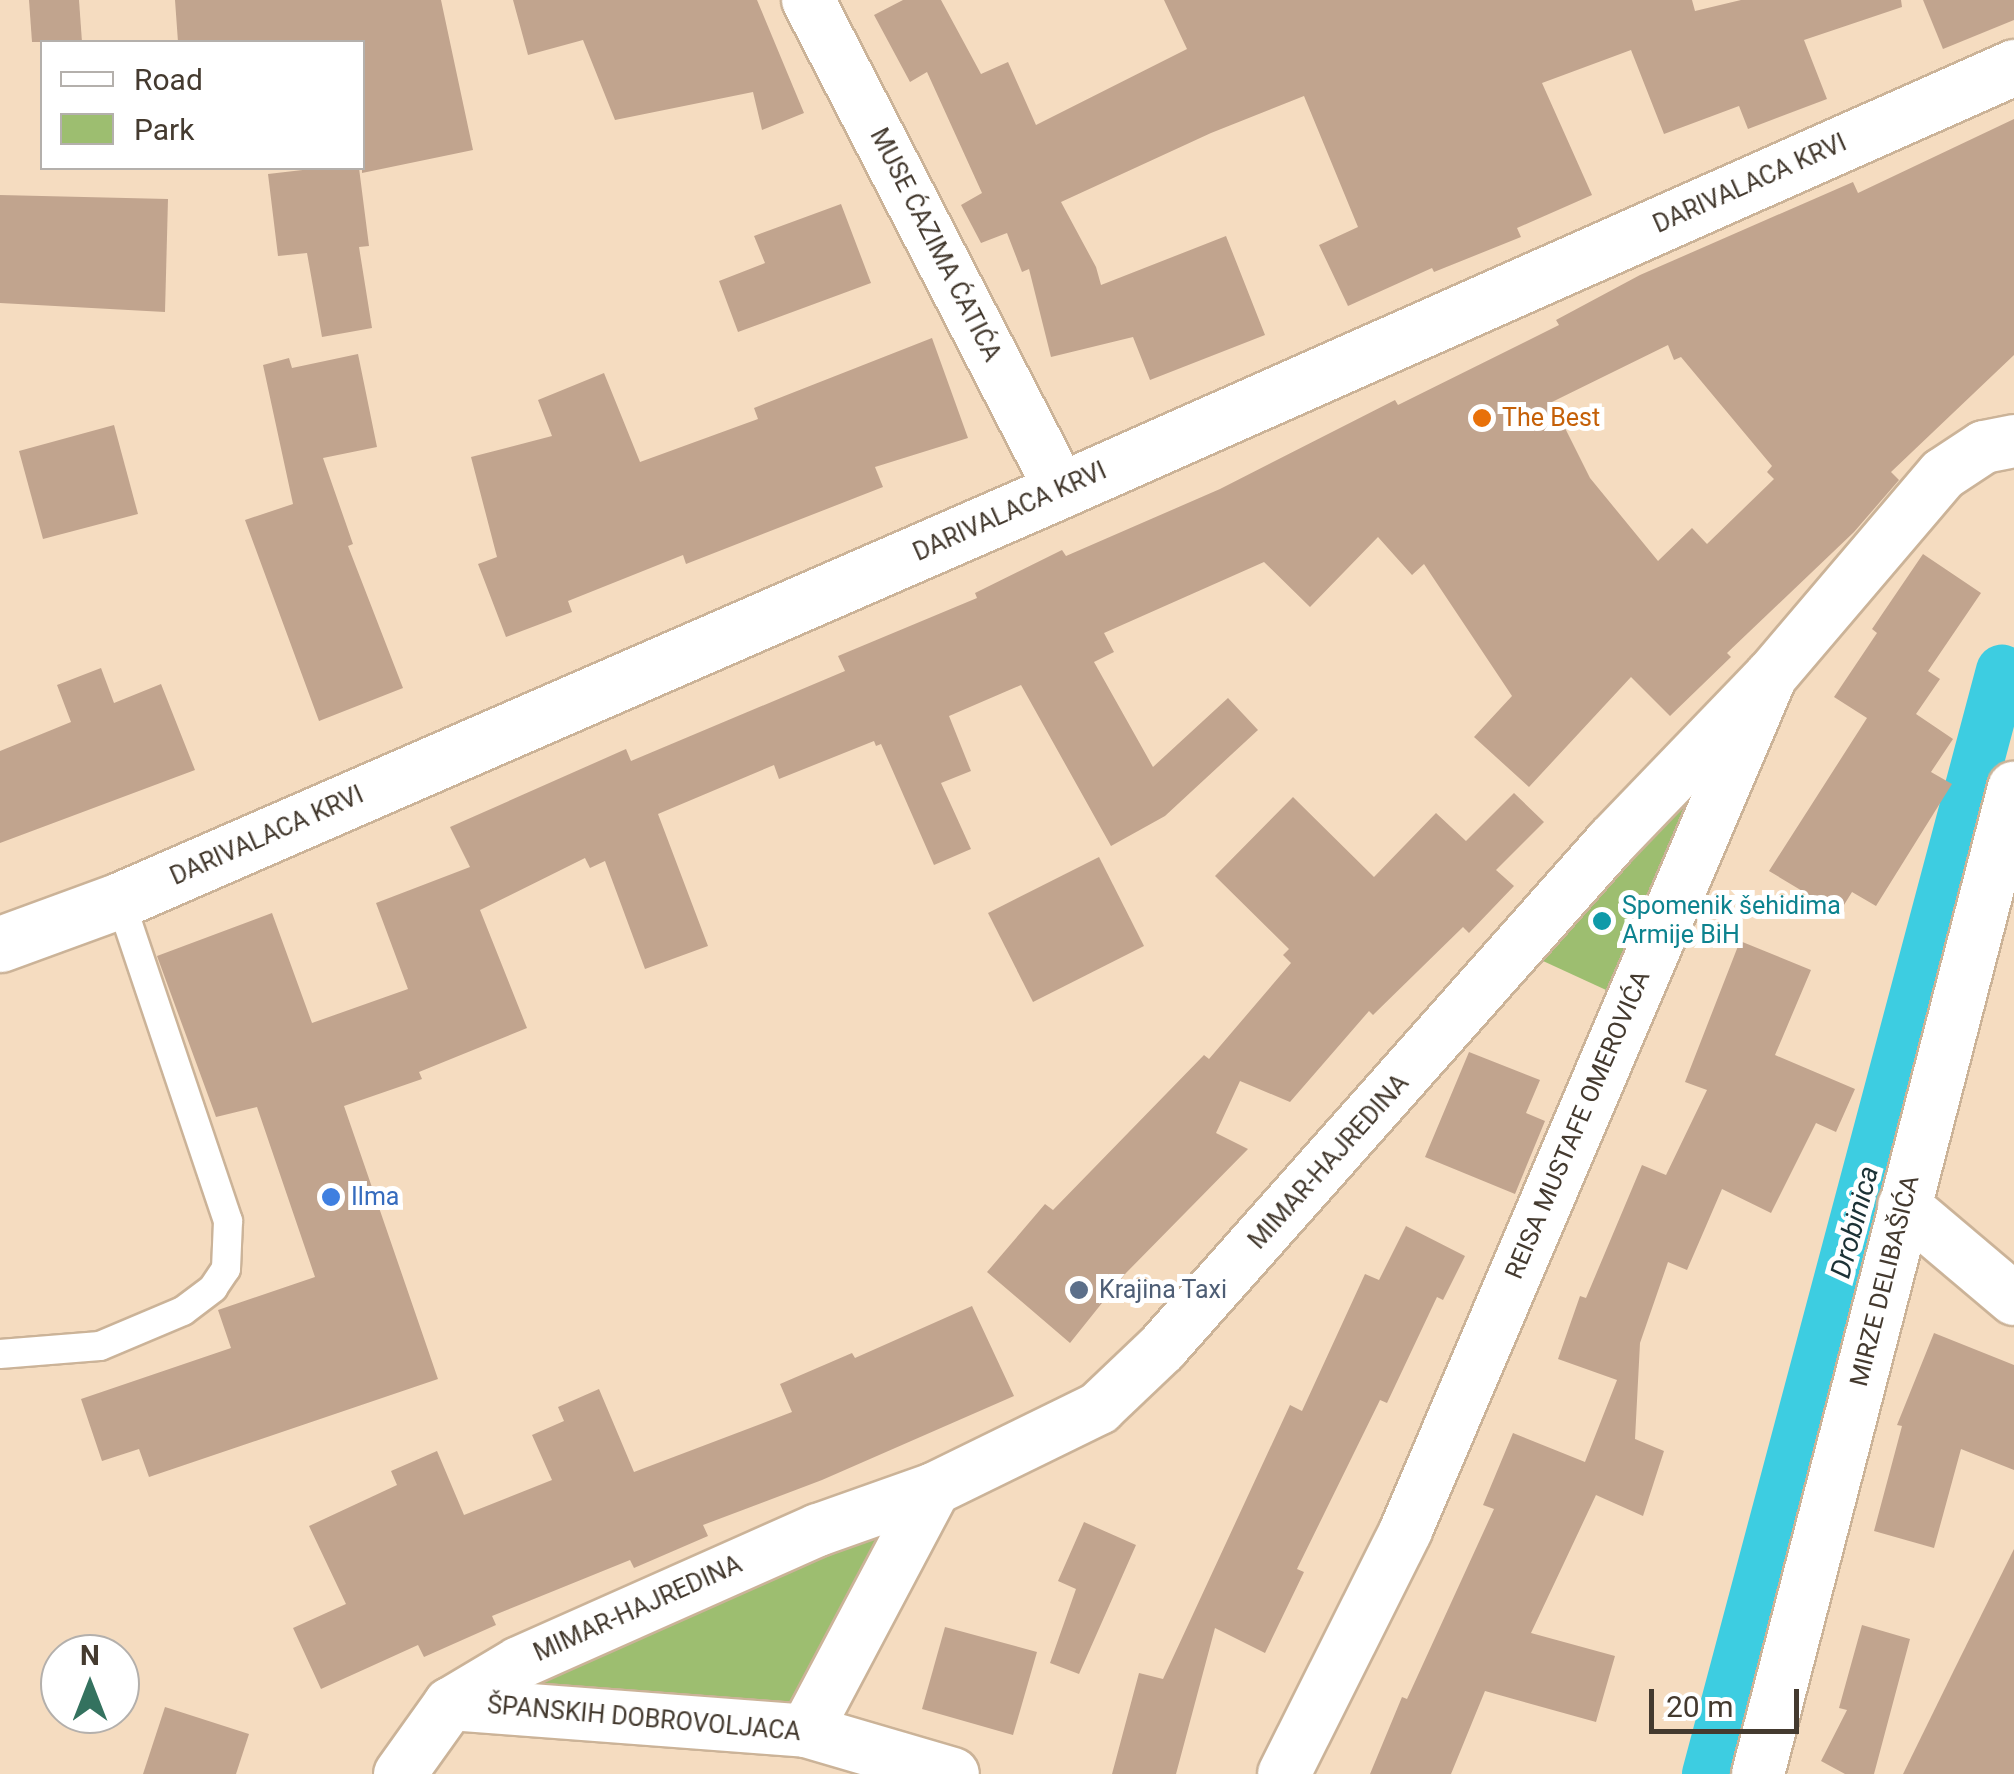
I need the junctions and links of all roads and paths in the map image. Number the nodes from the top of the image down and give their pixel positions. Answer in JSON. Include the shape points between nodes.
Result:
{"nodes":[{"id":1,"x":808,"y":0,"type":"edge"},
{"id":2,"x":2014,"y":67,"type":"edge"},
{"id":3,"x":2014,"y":441,"type":"edge"},
{"id":4,"x":1061,"y":490,"type":"junction"},
{"id":5,"x":1771,"y":676,"type":"junction"},
{"id":6,"x":2014,"y":788,"type":"edge"},
{"id":7,"x":1612,"y":841,"type":"junction"},
{"id":8,"x":1688,"y":878,"type":"junction"},
{"id":9,"x":120,"y":900,"type":"junction"},
{"id":10,"x":0,"y":944,"type":"edge"},
{"id":11,"x":1904,"y":1206,"type":"junction"},
{"id":12,"x":2014,"y":1299,"type":"edge"},
{"id":13,"x":0,"y":1354,"type":"edge"},
{"id":14,"x":934,"y":1489,"type":"junction"},
{"id":15,"x":450,"y":1704,"type":"junction"},
{"id":16,"x":806,"y":1731,"type":"junction"},
{"id":17,"x":400,"y":1774,"type":"edge"},
{"id":18,"x":953,"y":1774,"type":"edge"},
{"id":19,"x":1284,"y":1774,"type":"edge"},
{"id":20,"x":1758,"y":1774,"type":"edge"}],
"edges":[{"from":1,"to":4,"type":"street","name":"MUSE ĆAZIMA ĆATIĆA"},
{"from":2,"to":4,"type":"street","name":"DARIVALACA KRVI"},
{"from":3,"to":5,"type":"street","name":"REISA MUSTAFE OMEROVIĆA","via":[[1984,447],[1943,474]]},
{"from":4,"to":9,"type":"street","name":"DARIVALACA KRVI"},
{"from":5,"to":7,"type":"street","name":"MIMAR-HAJREDINA"},
{"from":5,"to":8,"type":"street","name":"REISA MUSTAFE OMEROVIĆA"},
{"from":6,"to":11,"type":"street","name":"MIRZE DELIBAŠIĆA"},
{"from":7,"to":8,"type":"street","via":[[1662,837],[1677,851]]},
{"from":7,"to":14,"type":"street","name":"MIMAR-HAJREDINA","via":[[1150,1360],[1099,1408]]},
{"from":8,"to":19,"type":"street","name":"REISA MUSTAFE OMEROVIĆA","via":[[1406,1530]]},
{"from":9,"to":10,"type":"street","name":"DARIVALACA KRVI"},
{"from":9,"to":13,"type":"lane","via":[[228,1222],[226,1269],[183,1311],[100,1346]]},
{"from":11,"to":12,"type":"street"},
{"from":11,"to":20,"type":"street","name":"MIRZE DELIBAŠIĆA"},
{"from":14,"to":15,"type":"street","name":"MIMAR-HAJREDINA","via":[[704,1578],[519,1664]]},
{"from":14,"to":16,"type":"street"},
{"from":15,"to":16,"type":"street","name":"ŠPANSKIH DOBROVOLJACA"},
{"from":15,"to":17,"type":"street","name":"MIMAR-HAJREDINA"},
{"from":16,"to":18,"type":"street","name":"ŠPANSKIH DOBROVOLJACA"}]}
